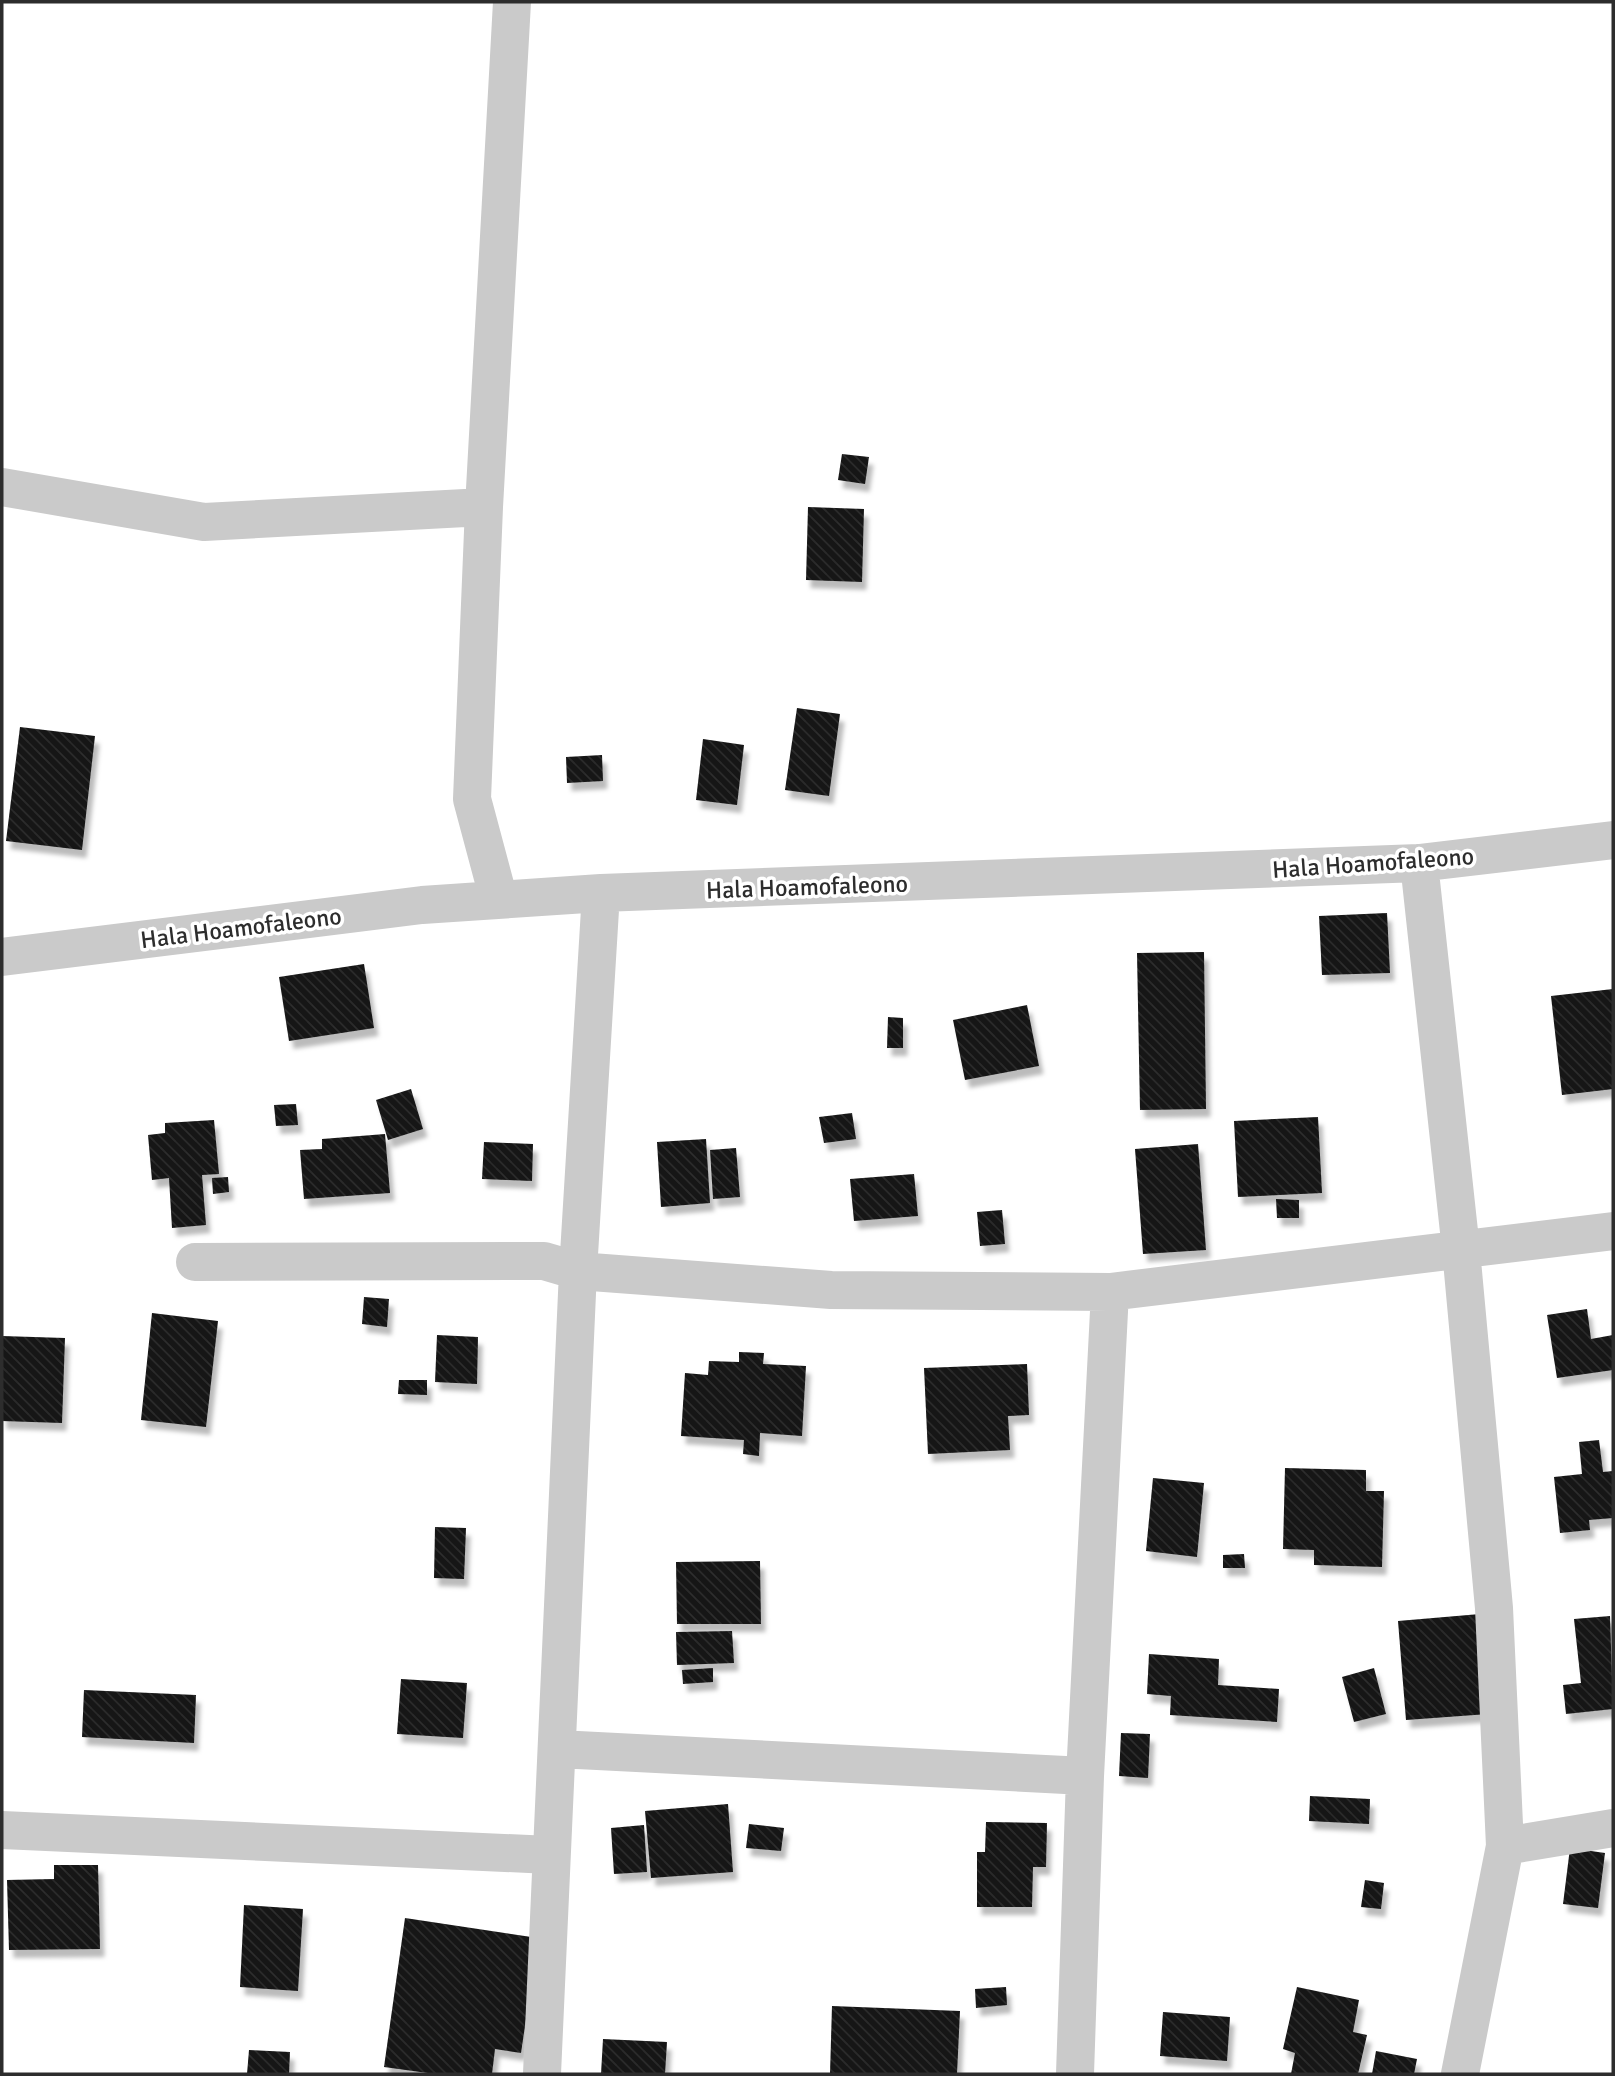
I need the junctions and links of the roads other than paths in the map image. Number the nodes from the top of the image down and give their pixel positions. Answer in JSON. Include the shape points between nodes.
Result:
{"nodes":[{"id":1,"x":512,"y":2,"type":"edge"},
{"id":2,"x":2,"y":487,"type":"edge"},
{"id":3,"x":484,"y":507,"type":"junction"},
{"id":4,"x":1613,"y":840,"type":"edge"},
{"id":5,"x":1419,"y":863,"type":"junction"},
{"id":6,"x":601,"y":893,"type":"junction"},
{"id":7,"x":499,"y":900,"type":"junction"},
{"id":8,"x":2,"y":957,"type":"edge"},
{"id":9,"x":1613,"y":1231,"type":"edge"},
{"id":10,"x":1461,"y":1250,"type":"junction"},
{"id":11,"x":194,"y":1262,"type":"dead end"},
{"id":12,"x":578,"y":1272,"type":"junction"},
{"id":13,"x":1110,"y":1292,"type":"junction"},
{"id":14,"x":558,"y":1749,"type":"junction"},
{"id":15,"x":1085,"y":1776,"type":"junction"},
{"id":16,"x":1613,"y":1828,"type":"edge"},
{"id":17,"x":2,"y":1830,"type":"edge"},
{"id":18,"x":1504,"y":1846,"type":"junction"},
{"id":19,"x":550,"y":1855,"type":"junction"},
{"id":20,"x":542,"y":2074,"type":"edge"},
{"id":21,"x":1075,"y":2074,"type":"edge"},
{"id":22,"x":1460,"y":2074,"type":"edge"}],
"edges":[{"from":1,"to":3,"type":"street"},
{"from":2,"to":3,"type":"street","via":[[204,523]]},
{"from":3,"to":7,"type":"street","via":[[472,799]]},
{"from":4,"to":5,"type":"street","name":"Hala Hoamofaleono"},
{"from":5,"to":6,"type":"street","name":"Hala Hoamofaleono"},
{"from":5,"to":10,"type":"street"},
{"from":6,"to":7,"type":"street","name":"Hala Hoamofaleono"},
{"from":6,"to":12,"type":"street"},
{"from":7,"to":8,"type":"street","name":"Hala Hoamofaleono","via":[[422,905]]},
{"from":9,"to":10,"type":"street"},
{"from":10,"to":13,"type":"street"},
{"from":10,"to":18,"type":"street","via":[[1494,1608]]},
{"from":11,"to":12,"type":"street","via":[[544,1261]]},
{"from":12,"to":13,"type":"street","via":[[831,1290]]},
{"from":12,"to":14,"type":"street"},
{"from":13,"to":15,"type":"street"},
{"from":14,"to":15,"type":"street"},
{"from":14,"to":19,"type":"street"},
{"from":15,"to":21,"type":"street"},
{"from":16,"to":18,"type":"street"},
{"from":17,"to":19,"type":"street"},
{"from":18,"to":22,"type":"street"},
{"from":19,"to":20,"type":"street"}]}
